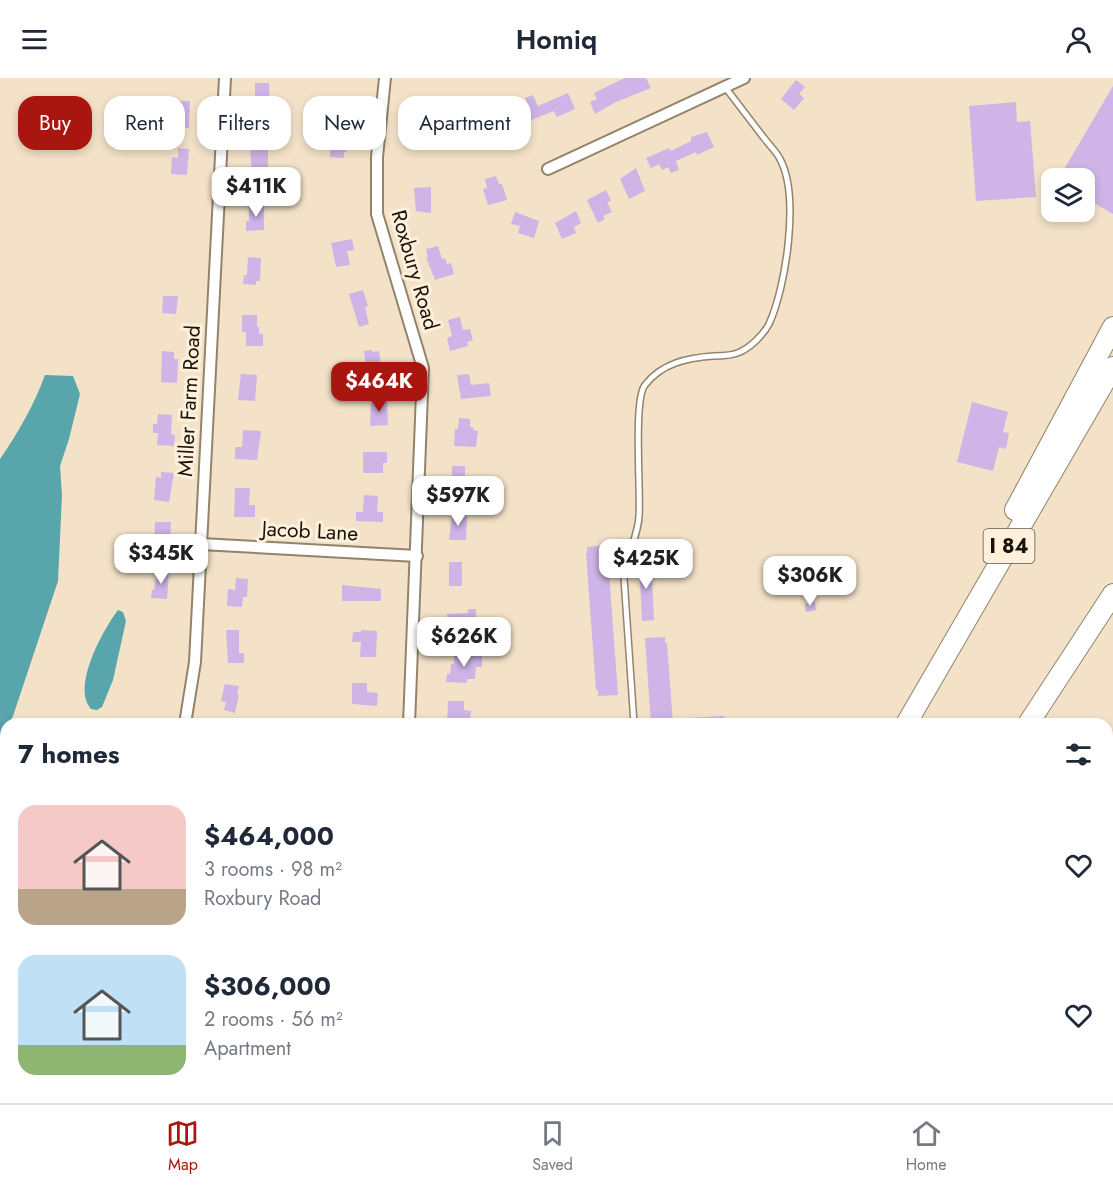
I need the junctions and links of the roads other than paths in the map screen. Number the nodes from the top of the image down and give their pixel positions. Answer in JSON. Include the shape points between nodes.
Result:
{"nodes":[{"id":1,"x":225,"y":78,"type":"edge"},
{"id":2,"x":385,"y":78,"type":"edge"},
{"id":3,"x":744,"y":78,"type":"edge"},
{"id":4,"x":725,"y":87,"type":"junction"},
{"id":5,"x":549,"y":169,"type":"dead end"},
{"id":6,"x":1113,"y":327,"type":"edge"},
{"id":7,"x":1113,"y":367,"type":"edge"},
{"id":8,"x":201,"y":544,"type":"junction"},
{"id":9,"x":417,"y":556,"type":"junction"},
{"id":10,"x":1113,"y":594,"type":"edge"},
{"id":11,"x":941,"y":663,"type":"junction"},
{"id":12,"x":187,"y":718,"type":"edge"},
{"id":13,"x":410,"y":718,"type":"edge"},
{"id":14,"x":634,"y":718,"type":"edge"},
{"id":15,"x":909,"y":718,"type":"edge"},
{"id":16,"x":1032,"y":718,"type":"edge"}],
"edges":[{"from":1,"to":8,"type":"street","name":"Miller Farm Road"},
{"from":2,"to":9,"type":"street","name":"Roxbury Road","via":[[377,157],[377,214],[423,368]]},
{"from":3,"to":4,"type":"street"},
{"from":4,"to":5,"type":"street"},
{"from":4,"to":14,"type":"lane","via":[[780,159],[787,177],[789,232],[779,297],[768,326],[756,339],[738,353],[673,362],[643,387],[639,415],[639,517],[624,578]]},
{"from":6,"to":11,"type":"highway","via":[[999,541]]},
{"from":7,"to":11,"type":"highway","number":"I 84"},
{"from":8,"to":9,"type":"street","name":"Jacob Lane"},
{"from":8,"to":12,"type":"street","name":"Miller Farm Road","via":[[195,662]]},
{"from":9,"to":13,"type":"street","name":"Roxbury Road"},
{"from":10,"to":16,"type":"highway"},
{"from":11,"to":15,"type":"highway","number":"I 84"}]}
